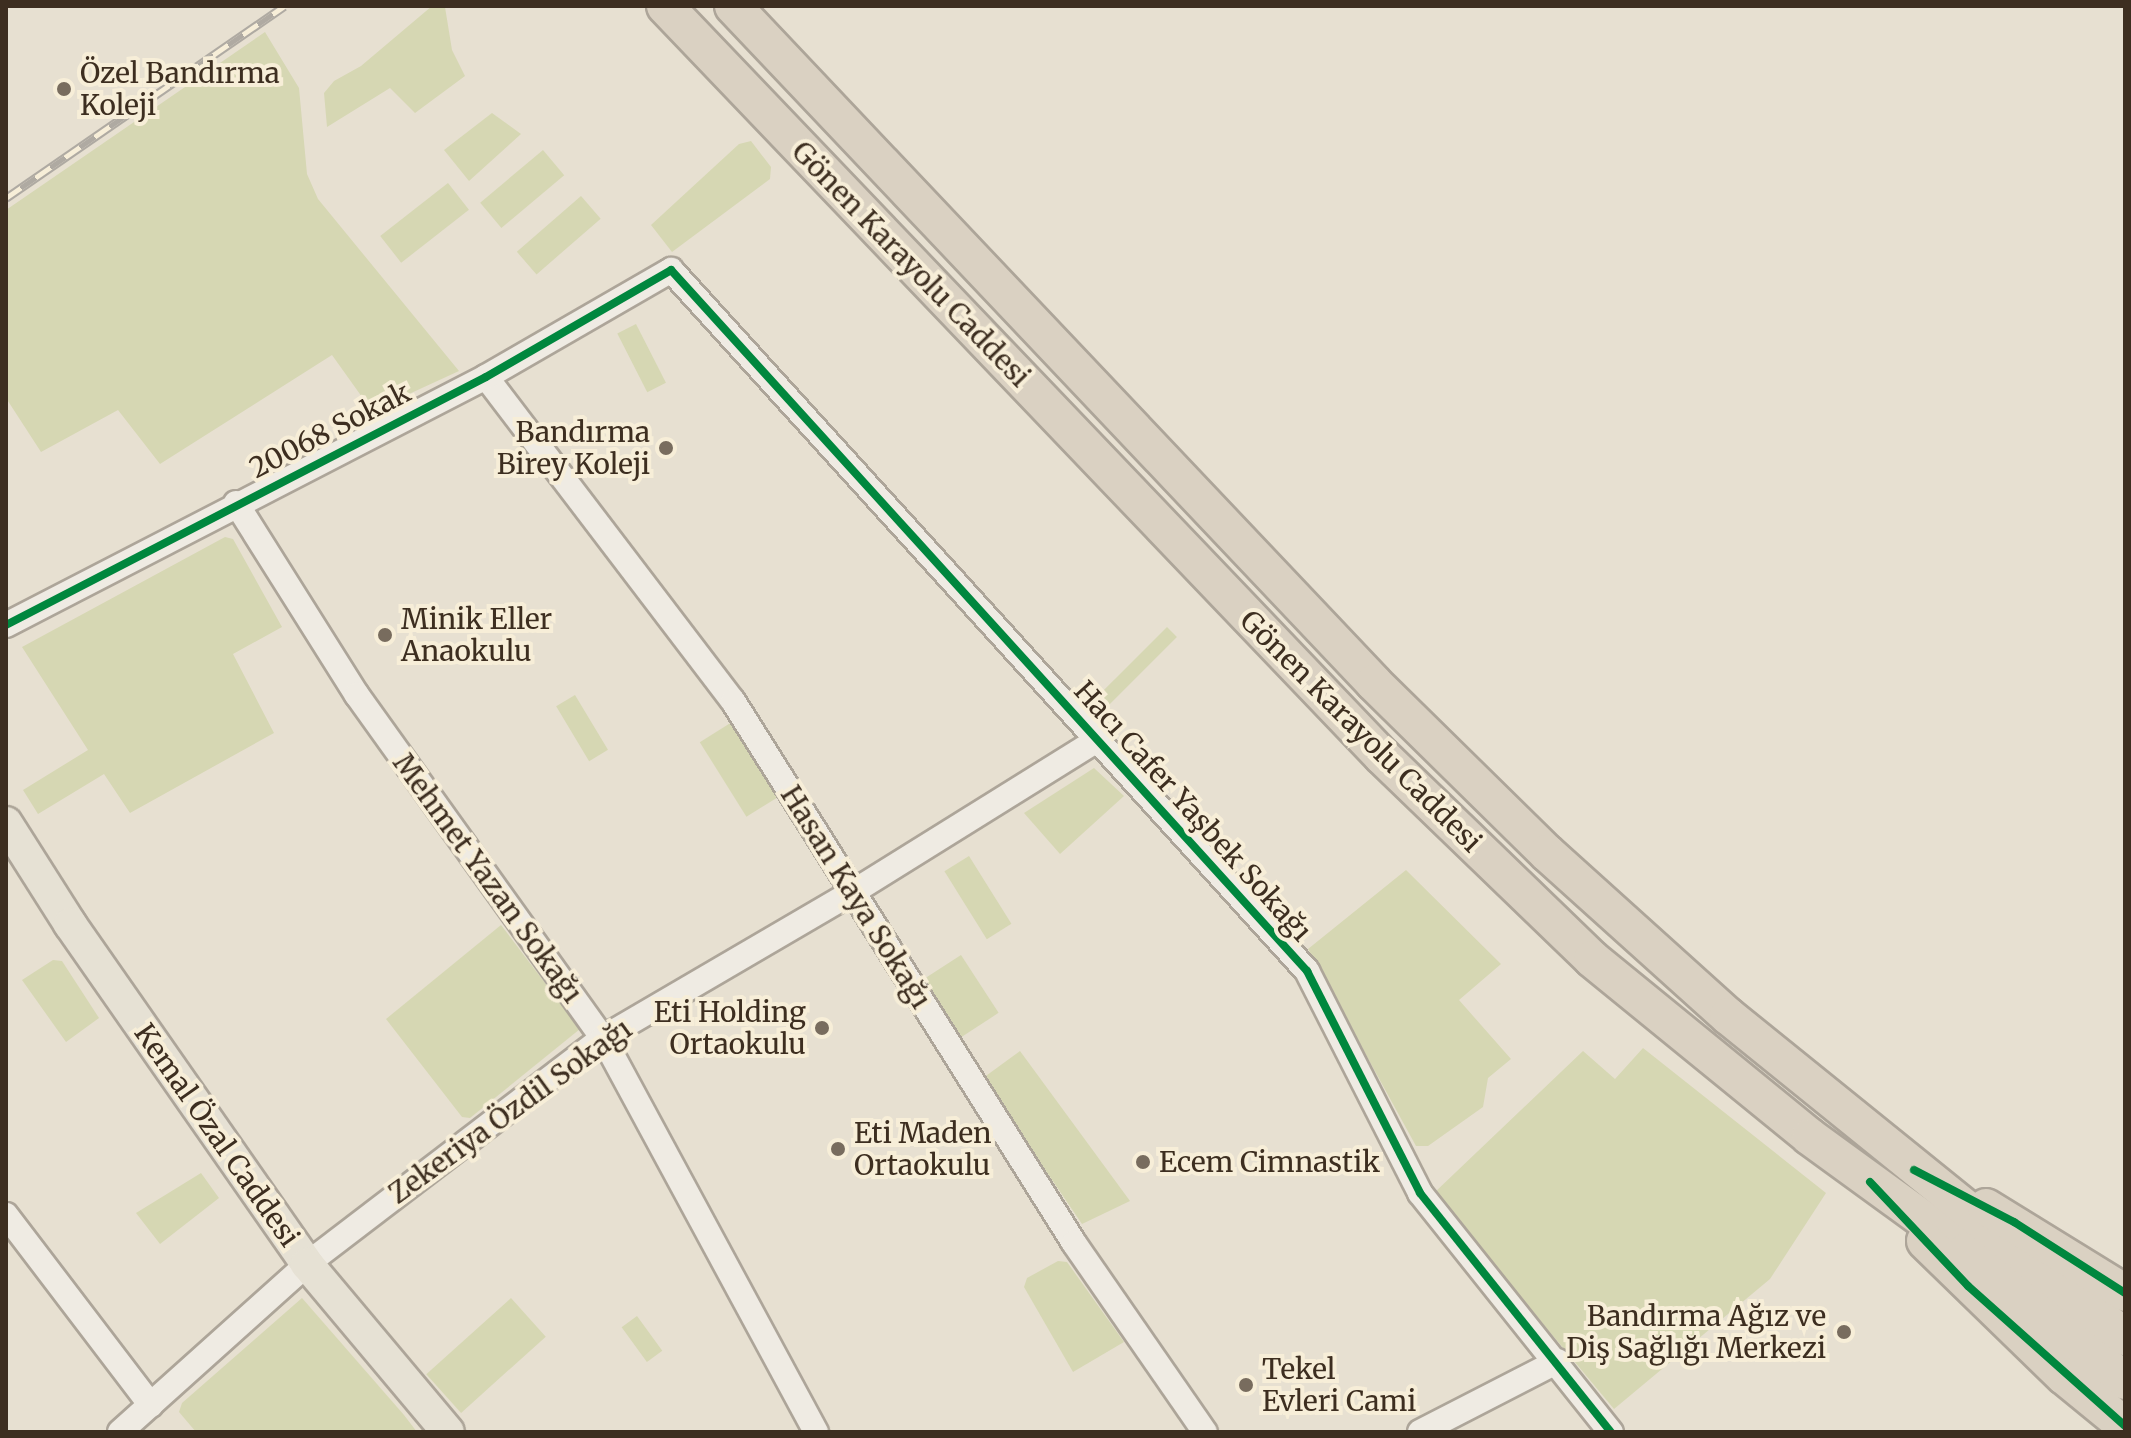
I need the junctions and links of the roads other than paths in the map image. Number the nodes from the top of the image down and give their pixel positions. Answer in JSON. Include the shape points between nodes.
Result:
{"nodes":[{"id":1,"x":665,"y":6,"type":"edge"},
{"id":2,"x":733,"y":6,"type":"edge"},
{"id":3,"x":671,"y":270,"type":"joint"},
{"id":4,"x":486,"y":377,"type":"junction"},
{"id":5,"x":236,"y":503,"type":"junction"},
{"id":6,"x":6,"y":625,"type":"edge"},
{"id":7,"x":1099,"y":739,"type":"junction"},
{"id":8,"x":6,"y":823,"type":"edge"},
{"id":9,"x":853,"y":892,"type":"junction"},
{"id":10,"x":603,"y":1038,"type":"junction"},
{"id":11,"x":1914,"y":1170,"type":"junction"},
{"id":12,"x":1870,"y":1182,"type":"junction"},
{"id":13,"x":6,"y":1215,"type":"edge"},
{"id":14,"x":307,"y":1264,"type":"junction"},
{"id":15,"x":2125,"y":1293,"type":"edge"},
{"id":16,"x":2125,"y":1337,"type":"edge"},
{"id":17,"x":1558,"y":1361,"type":"junction"},
{"id":18,"x":2125,"y":1381,"type":"edge"},
{"id":19,"x":151,"y":1405,"type":"junction"},
{"id":20,"x":2125,"y":1426,"type":"edge"},
{"id":21,"x":120,"y":1432,"type":"edge"},
{"id":22,"x":448,"y":1432,"type":"edge"},
{"id":23,"x":816,"y":1432,"type":"edge"},
{"id":24,"x":1205,"y":1432,"type":"edge"},
{"id":25,"x":1420,"y":1432,"type":"edge"},
{"id":26,"x":1611,"y":1432,"type":"edge"}],
"edges":[{"from":1,"to":12,"type":"highway","name":"Gönen Karayolu Caddesi","via":[[1393,767],[1627,991]]},
{"from":2,"to":11,"type":"highway","name":"Gönen Karayolu Caddesi","via":[[1374,683],[1547,853],[1728,1016]]},
{"from":3,"to":4,"type":"street","name":"20068 Sokak"},
{"from":3,"to":7,"type":"street","name":"Hacı Cafer Yaşbek Sokağı"},
{"from":4,"to":5,"type":"street","name":"20068 Sokak"},
{"from":4,"to":9,"type":"street","name":"Hasan Kaya Sokağı","via":[[733,701]]},
{"from":5,"to":6,"type":"street","name":"20068 Sokak"},
{"from":5,"to":10,"type":"street","name":"Mehmet Yazan Sokağı","via":[[357,695]]},
{"from":7,"to":9,"type":"street","name":"Zekeriya Özdil Sokağı"},
{"from":7,"to":17,"type":"street","name":"Hacı Cafer Yaşbek Sokağı","via":[[1307,971],[1420,1193]]},
{"from":8,"to":14,"type":"main road","name":"Kemal Özal Caddesi"},
{"from":9,"to":10,"type":"street","name":"Zekeriya Özdil Sokağı"},
{"from":9,"to":24,"type":"street","name":"Hasan Kaya Sokağı","via":[[1074,1243]]},
{"from":10,"to":14,"type":"street","name":"Zekeriya Özdil Sokağı"},
{"from":10,"to":23,"type":"street","name":"Mehmet Yazan Sokağı"},
{"from":11,"to":15,"type":"highway","via":[[2014,1222]]},
{"from":11,"to":16,"type":"highway","name":"Gönen Karayolu Caddesi"},
{"from":12,"to":18,"type":"highway","name":"Gönen Karayolu Caddesi","via":[[1967,1251]]},
{"from":12,"to":20,"type":"highway","via":[[1968,1286]]},
{"from":13,"to":19,"type":"street"},
{"from":14,"to":19,"type":"street","name":"Zekeriya Özdil Sokağı"},
{"from":14,"to":22,"type":"main road","name":"Kemal Özal Caddesi"},
{"from":17,"to":25,"type":"street"},
{"from":17,"to":26,"type":"street","name":"Hacı Cafer Yaşbek Sokağı"},
{"from":19,"to":21,"type":"street","name":"Zekeriya Özdil Sokağı"}]}
